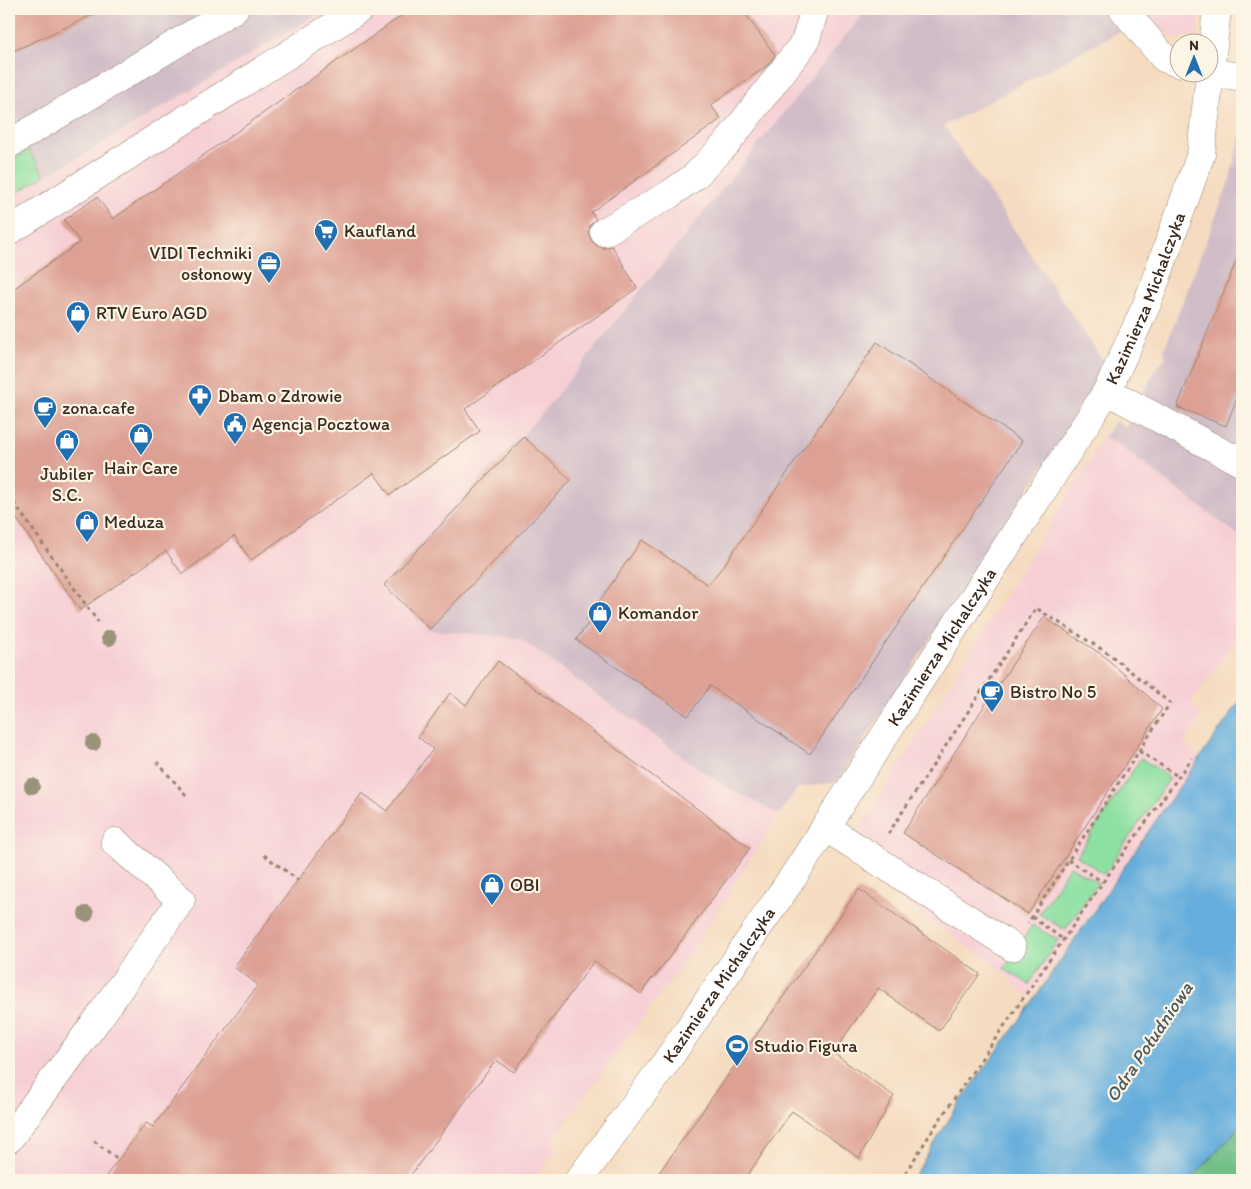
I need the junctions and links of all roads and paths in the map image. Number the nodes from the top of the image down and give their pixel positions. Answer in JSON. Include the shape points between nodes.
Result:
{"nodes":[{"id":1,"x":234,"y":9,"type":"edge"},
{"id":2,"x":360,"y":9,"type":"edge"},
{"id":3,"x":815,"y":9,"type":"edge"},
{"id":4,"x":1124,"y":9,"type":"edge"},
{"id":5,"x":1217,"y":9,"type":"edge"},
{"id":6,"x":1214,"y":32,"type":"edge"},
{"id":7,"x":1168,"y":59,"type":"edge"},
{"id":8,"x":1218,"y":73,"type":"edge"},
{"id":9,"x":1242,"y":77,"type":"edge"},
{"id":10,"x":1209,"y":82,"type":"edge"},
{"id":11,"x":21,"y":127,"type":"edge"},
{"id":12,"x":9,"y":144,"type":"edge"},
{"id":13,"x":9,"y":231,"type":"edge"},
{"id":14,"x":604,"y":232,"type":"dead end"},
{"id":15,"x":1107,"y":391,"type":"junction"},
{"id":16,"x":1241,"y":458,"type":"edge"},
{"id":17,"x":9,"y":496,"type":"edge"},
{"id":18,"x":98,"y":622,"type":"dead end"},
{"id":19,"x":1139,"y":751,"type":"junction"},
{"id":20,"x":1192,"y":758,"type":"dead end"},
{"id":21,"x":157,"y":762,"type":"dead end"},
{"id":22,"x":1179,"y":777,"type":"junction"},
{"id":23,"x":187,"y":796,"type":"dead end"},
{"id":24,"x":825,"y":827,"type":"junction"},
{"id":25,"x":115,"y":842,"type":"dead end"},
{"id":26,"x":264,"y":854,"type":"dead end"},
{"id":27,"x":872,"y":858,"type":"junction"},
{"id":28,"x":1068,"y":860,"type":"junction"},
{"id":29,"x":298,"y":880,"type":"dead end"},
{"id":30,"x":1104,"y":882,"type":"junction"},
{"id":31,"x":1032,"y":917,"type":"junction"},
{"id":32,"x":1064,"y":940,"type":"junction"},
{"id":33,"x":1012,"y":947,"type":"joint"},
{"id":34,"x":9,"y":1139,"type":"edge"},
{"id":35,"x":94,"y":1141,"type":"dead end"},
{"id":36,"x":119,"y":1160,"type":"dead end"},
{"id":37,"x":1242,"y":1171,"type":"edge"},
{"id":38,"x":579,"y":1180,"type":"edge"},
{"id":39,"x":901,"y":1180,"type":"edge"},
{"id":40,"x":1233,"y":1180,"type":"edge"}],
"edges":[{"from":1,"to":11,"type":"street"},
{"from":2,"to":13,"type":"street"},
{"from":3,"to":14,"type":"street","via":[[805,42],[727,143],[695,176]]},
{"from":4,"to":7,"type":"street"},
{"from":5,"to":6,"type":"street","name":"Kazimierza Michalczyka"},
{"from":8,"to":9,"type":"street"},
{"from":10,"to":15,"type":"street","name":"Kazimierza Michalczyka","via":[[1201,154],[1147,304]]},
{"from":11,"to":12,"type":"street"},
{"from":15,"to":16,"type":"street"},
{"from":15,"to":24,"type":"street","name":"Kazimierza Michalczyka"},
{"from":17,"to":18,"type":"path"},
{"from":19,"to":22,"type":"path"},
{"from":19,"to":27,"type":"path","via":[[1170,703],[1109,654],[1036,608]]},
{"from":19,"to":28,"type":"path"},
{"from":20,"to":22,"type":"path"},
{"from":21,"to":23,"type":"path"},
{"from":22,"to":30,"type":"path"},
{"from":24,"to":27,"type":"street"},
{"from":24,"to":38,"type":"street","name":"Kazimierza Michalczyka","via":[[666,1062]]},
{"from":25,"to":34,"type":"street","via":[[181,900]]},
{"from":26,"to":29,"type":"path"},
{"from":27,"to":33,"type":"street"},
{"from":28,"to":30,"type":"path"},
{"from":28,"to":31,"type":"path"},
{"from":30,"to":32,"type":"path"},
{"from":31,"to":32,"type":"path"},
{"from":31,"to":33,"type":"path"},
{"from":32,"to":39,"type":"path"},
{"from":35,"to":36,"type":"path"},
{"from":37,"to":40,"type":"path"}]}
